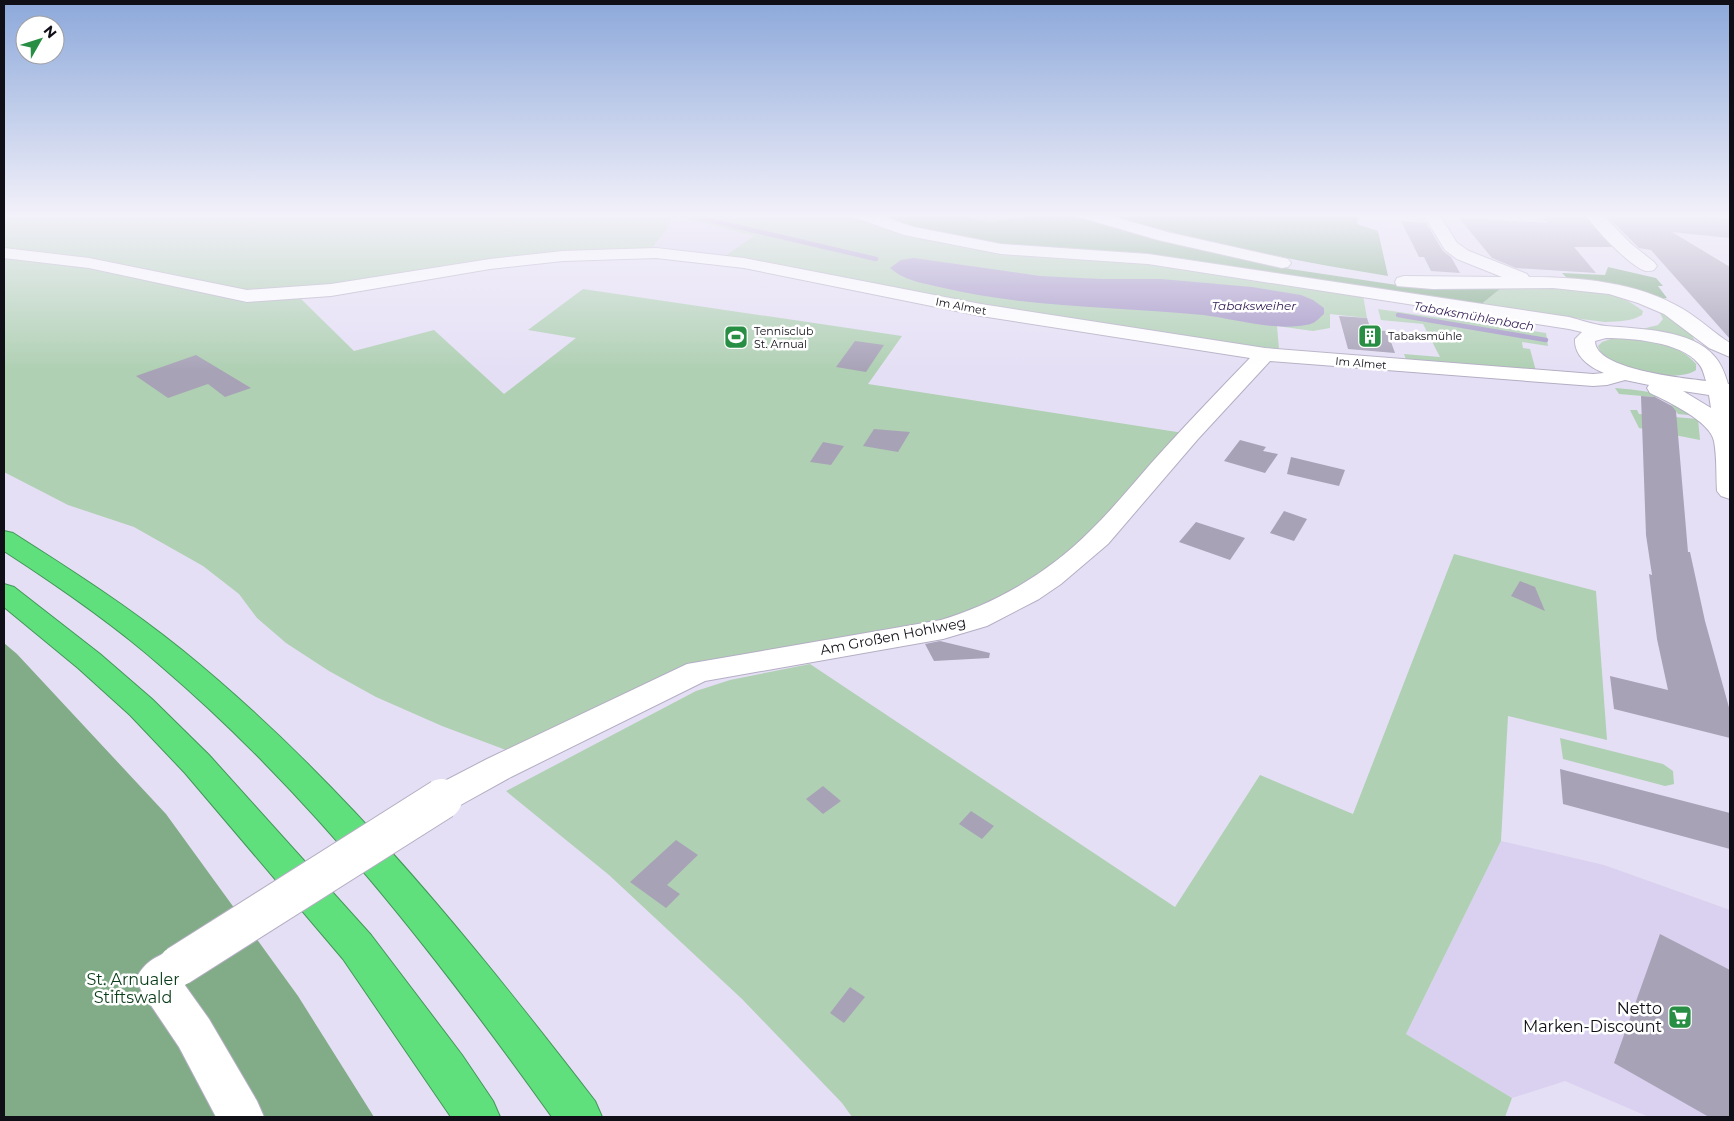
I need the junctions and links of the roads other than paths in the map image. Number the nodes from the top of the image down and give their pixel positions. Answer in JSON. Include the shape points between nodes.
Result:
{"nodes":[{"id":1,"x":105,"y":266,"type":"edge"},
{"id":2,"x":476,"y":266,"type":"edge"},
{"id":3,"x":763,"y":266,"type":"edge"},
{"id":4,"x":1202,"y":266,"type":"edge"},
{"id":5,"x":1301,"y":266,"type":"edge"},
{"id":6,"x":1493,"y":266,"type":"edge"},
{"id":7,"x":1528,"y":283,"type":"junction"},
{"id":8,"x":1577,"y":284,"type":"junction"},
{"id":9,"x":1609,"y":332,"type":"junction"},
{"id":10,"x":1697,"y":345,"type":"junction"},
{"id":11,"x":1730,"y":351,"type":"edge"},
{"id":12,"x":1265,"y":354,"type":"junction"},
{"id":13,"x":1626,"y":374,"type":"junction"},
{"id":14,"x":1723,"y":377,"type":"edge"},
{"id":15,"x":1724,"y":436,"type":"junction"},
{"id":16,"x":1730,"y":491,"type":"edge"},
{"id":17,"x":4,"y":539,"type":"edge"},
{"id":18,"x":4,"y":593,"type":"edge"},
{"id":19,"x":241,"y":1117,"type":"edge"},
{"id":20,"x":477,"y":1117,"type":"edge"},
{"id":21,"x":579,"y":1117,"type":"edge"}],
"edges":[{"from":1,"to":2,"type":"street","name":"Im Almet","via":[[247,296],[331,290]]},
{"from":3,"to":12,"type":"street","name":"Im Almet","via":[[980,310]]},
{"from":4,"to":9,"type":"street","via":[[1569,323]]},
{"from":5,"to":7,"type":"street","via":[[1369,278],[1439,284]]},
{"from":6,"to":7,"type":"street"},
{"from":7,"to":8,"type":"street"},
{"from":8,"to":9,"type":"street","via":[[1626,296],[1651,311],[1652,317],[1647,321]]},
{"from":8,"to":10,"type":"street","via":[[1611,289],[1657,304],[1678,315]]},
{"from":9,"to":10,"type":"street","via":[[1655,336]]},
{"from":9,"to":13,"type":"street","via":[[1589,337],[1585,341],[1586,351],[1600,363]]},
{"from":10,"to":11,"type":"street"},
{"from":10,"to":14,"type":"street"},
{"from":12,"to":13,"type":"street","name":"Im Almet","via":[[1593,380]]},
{"from":12,"to":19,"type":"street","name":"Am Großen Hohlweg","bridge":true,"via":[[1099,538],[1029,593],[977,620],[944,629],[698,672],[446,797],[157,979],[194,1033]]},
{"from":13,"to":14,"type":"street","via":[[1679,383]]},
{"from":13,"to":15,"type":"street","via":[[1699,408]]},
{"from":14,"to":15,"type":"street"},
{"from":15,"to":16,"type":"street"},
{"from":17,"to":21,"type":"highway","via":[[138,631],[254,733],[417,907],[508,1019]]},
{"from":18,"to":20,"type":"highway","via":[[141,707],[197,764],[357,947]]}]}
